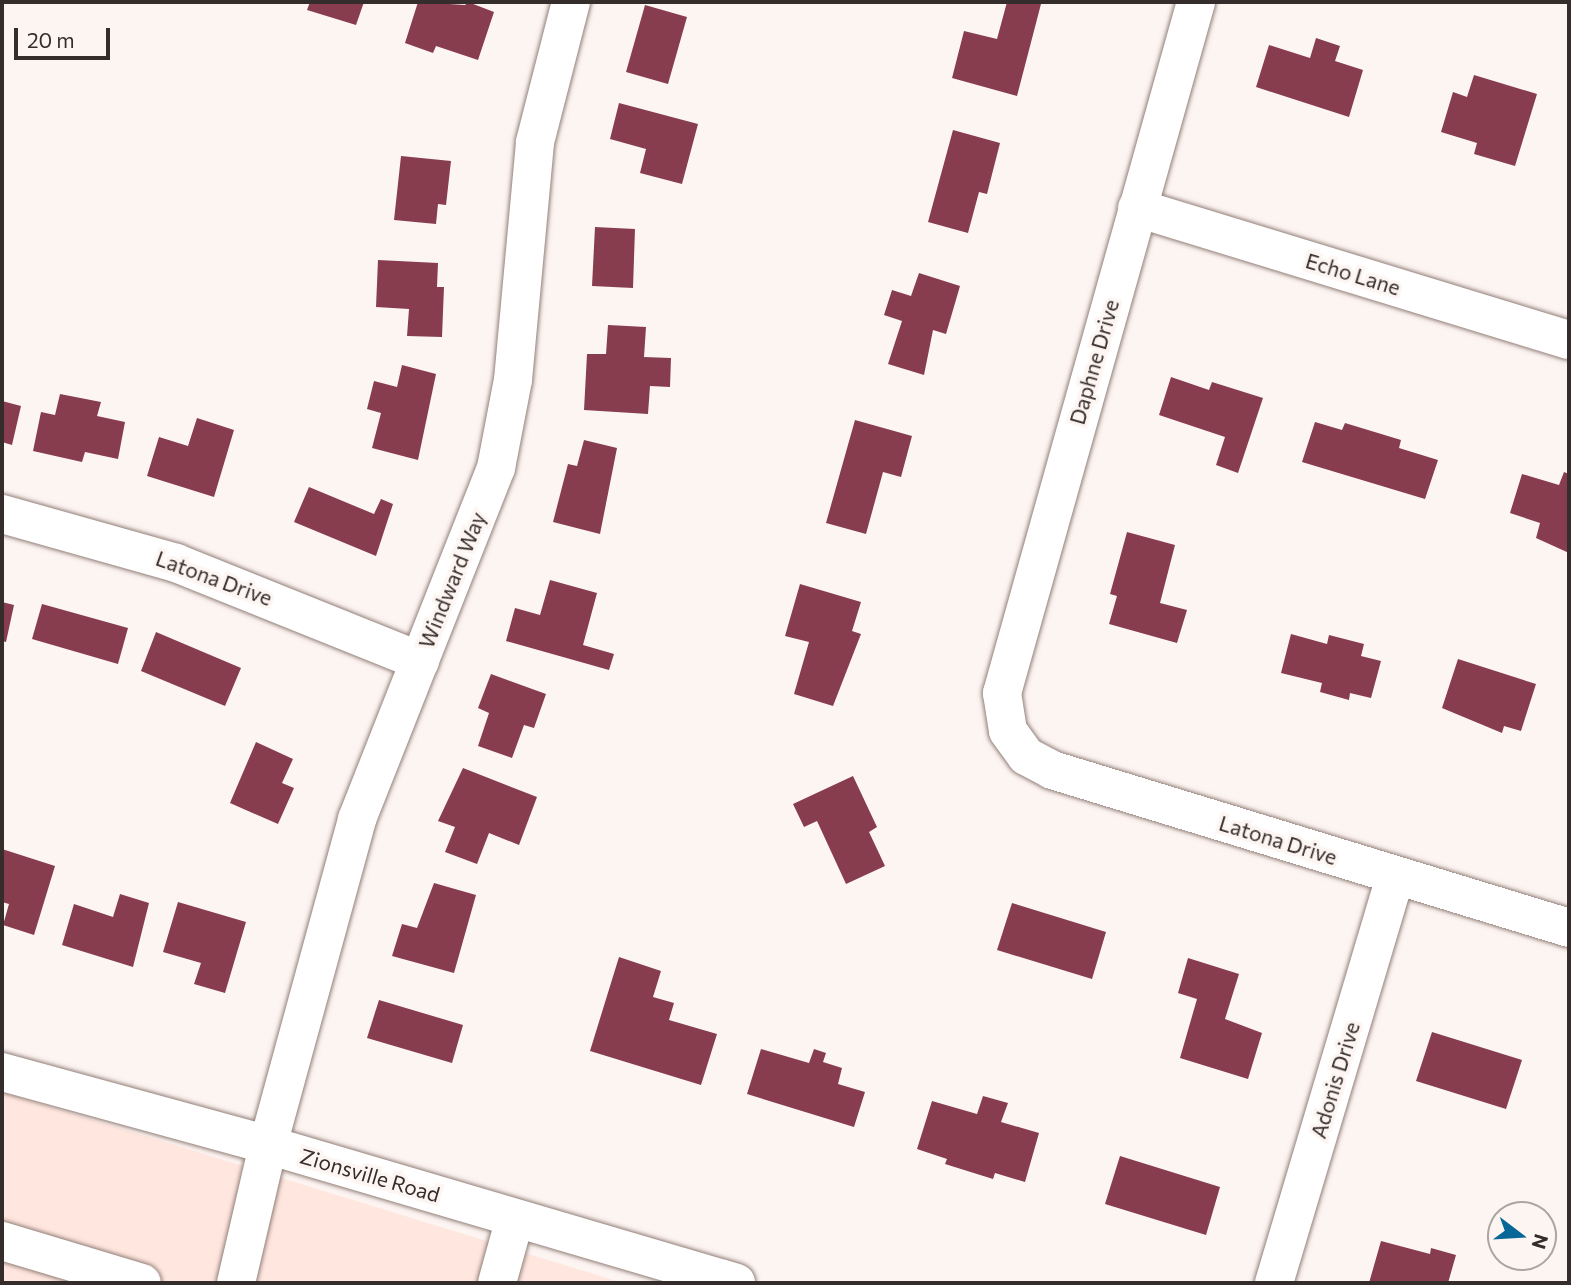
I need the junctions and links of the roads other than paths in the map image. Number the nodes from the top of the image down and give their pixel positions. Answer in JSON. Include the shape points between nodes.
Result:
{"nodes":[{"id":1,"x":571,"y":2,"type":"edge"},
{"id":2,"x":1196,"y":2,"type":"edge"},
{"id":3,"x":1137,"y":208,"type":"junction"},
{"id":4,"x":1569,"y":340,"type":"edge"},
{"id":5,"x":2,"y":514,"type":"edge"},
{"id":6,"x":420,"y":661,"type":"junction"},
{"id":7,"x":1005,"y":724,"type":"joint"},
{"id":8,"x":1395,"y":876,"type":"junction"},
{"id":9,"x":1569,"y":928,"type":"edge"},
{"id":10,"x":2,"y":1072,"type":"edge"},
{"id":11,"x":268,"y":1145,"type":"junction"},
{"id":12,"x":515,"y":1217,"type":"junction"},
{"id":13,"x":2,"y":1241,"type":"edge"},
{"id":14,"x":142,"y":1283,"type":"edge"},
{"id":15,"x":236,"y":1283,"type":"edge"},
{"id":16,"x":497,"y":1283,"type":"edge"},
{"id":17,"x":736,"y":1283,"type":"edge"},
{"id":18,"x":1275,"y":1283,"type":"edge"}],
"edges":[{"from":1,"to":6,"type":"street","name":"Windward Way","via":[[535,142],[513,380],[496,468]]},
{"from":2,"to":3,"type":"street","name":"Daphne Drive"},
{"from":3,"to":4,"type":"street","name":"Echo Lane"},
{"from":3,"to":7,"type":"street","name":"Daphne Drive","via":[[1002,693]]},
{"from":5,"to":6,"type":"street","name":"Latona Drive","via":[[176,563]]},
{"from":6,"to":11,"type":"street","name":"Windward Way","via":[[357,819]]},
{"from":7,"to":8,"type":"street","name":"Latona Drive","via":[[1026,756],[1052,770]]},
{"from":8,"to":9,"type":"street","name":"Latona Drive"},
{"from":8,"to":18,"type":"street","name":"Adonis Drive"},
{"from":10,"to":11,"type":"street","name":"Zionsville Road"},
{"from":11,"to":12,"type":"street","name":"Zionsville Road"},
{"from":11,"to":15,"type":"street","name":"Windward Way"},
{"from":12,"to":16,"type":"street"},
{"from":12,"to":17,"type":"street","name":"Zionsville Road"},
{"from":13,"to":14,"type":"street"}]}
